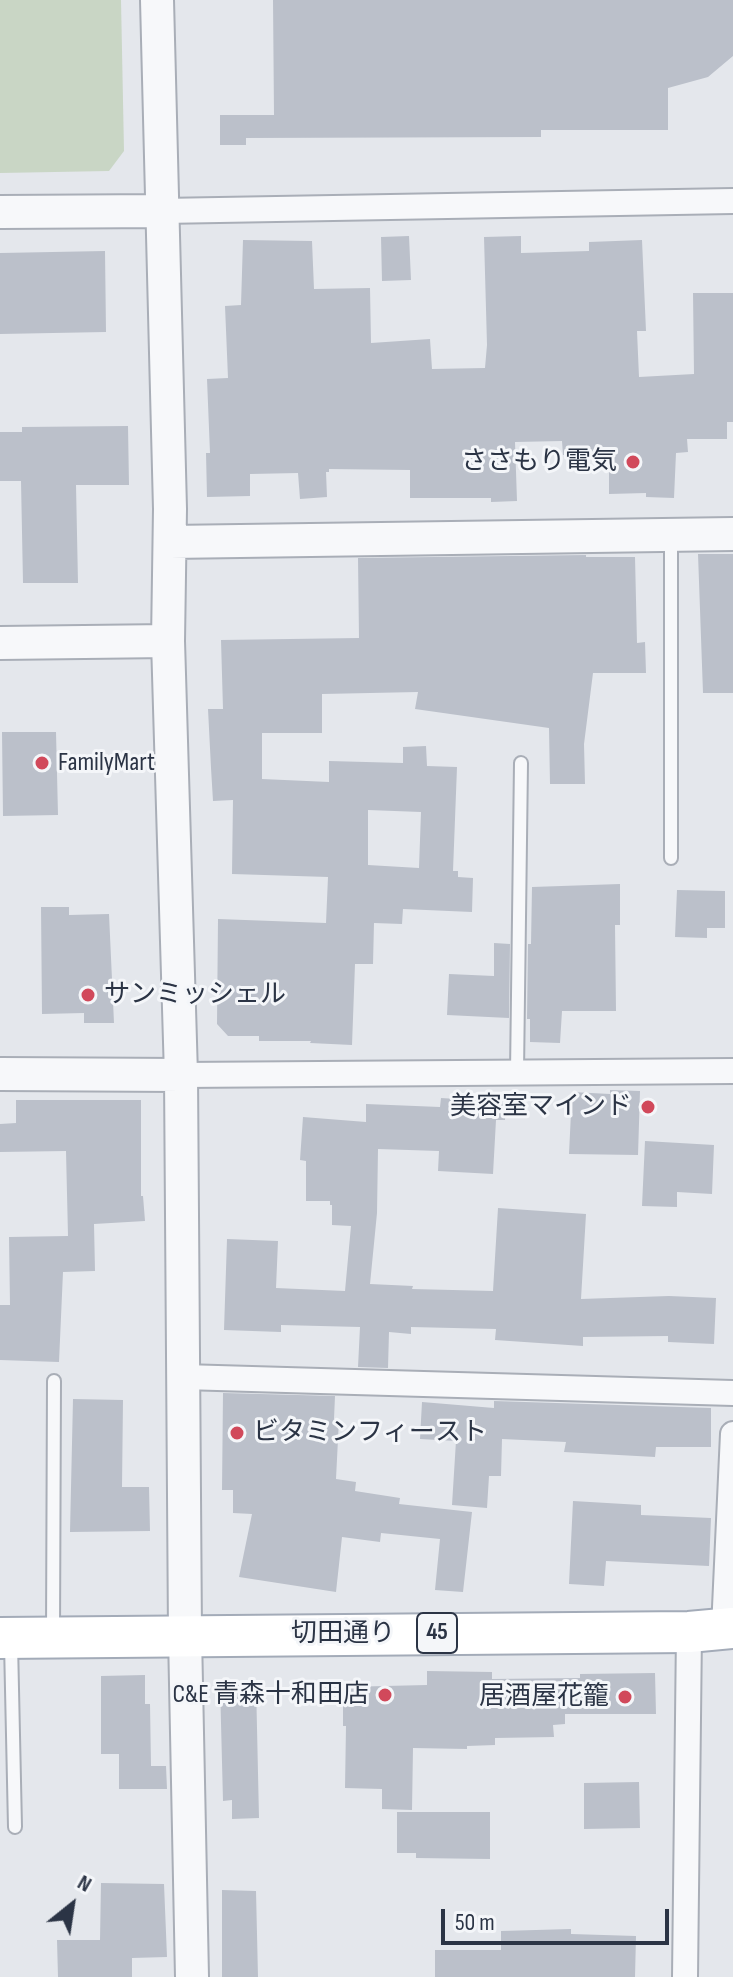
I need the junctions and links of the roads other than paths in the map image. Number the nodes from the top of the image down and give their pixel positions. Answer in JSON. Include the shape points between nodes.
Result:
{"nodes":[{"id":1,"x":157,"y":0,"type":"edge"},
{"id":2,"x":733,"y":201,"type":"edge"},
{"id":3,"x":162,"y":211,"type":"junction"},
{"id":4,"x":0,"y":212,"type":"edge"},
{"id":5,"x":671,"y":534,"type":"junction"},
{"id":6,"x":733,"y":534,"type":"edge"},
{"id":7,"x":170,"y":542,"type":"junction"},
{"id":8,"x":168,"y":641,"type":"junction"},
{"id":9,"x":0,"y":643,"type":"edge"},
{"id":10,"x":521,"y":763,"type":"dead end"},
{"id":11,"x":671,"y":858,"type":"dead end"},
{"id":12,"x":733,"y":1071,"type":"edge"},
{"id":13,"x":517,"y":1072,"type":"junction"},
{"id":14,"x":0,"y":1074,"type":"edge"},
{"id":15,"x":181,"y":1075,"type":"junction"},
{"id":16,"x":183,"y":1377,"type":"junction"},
{"id":17,"x":54,"y":1381,"type":"dead end"},
{"id":18,"x":733,"y":1393,"type":"edge"},
{"id":19,"x":733,"y":1434,"type":"edge"},
{"id":20,"x":715,"y":1630,"type":"edge"},
{"id":21,"x":185,"y":1635,"type":"junction"},
{"id":22,"x":6,"y":1638,"type":"edge"},
{"id":23,"x":53,"y":1638,"type":"junction"},
{"id":24,"x":15,"y":1827,"type":"dead end"},
{"id":25,"x":192,"y":1977,"type":"edge"},
{"id":26,"x":685,"y":1977,"type":"edge"}],
"edges":[{"from":1,"to":3,"type":"street"},
{"from":2,"to":3,"type":"street"},
{"from":3,"to":4,"type":"street"},
{"from":3,"to":7,"type":"street"},
{"from":5,"to":6,"type":"street"},
{"from":5,"to":7,"type":"street"},
{"from":5,"to":11,"type":"lane"},
{"from":7,"to":8,"type":"street"},
{"from":8,"to":9,"type":"street"},
{"from":8,"to":15,"type":"street"},
{"from":10,"to":13,"type":"lane"},
{"from":12,"to":13,"type":"street"},
{"from":13,"to":15,"type":"street"},
{"from":14,"to":15,"type":"street"},
{"from":15,"to":16,"type":"street"},
{"from":16,"to":18,"type":"street"},
{"from":16,"to":21,"type":"street"},
{"from":17,"to":23,"type":"lane"},
{"from":19,"to":20,"type":"street"},
{"from":20,"to":21,"type":"main road","name":"切田通り","number":"45"},
{"from":20,"to":26,"type":"street"},
{"from":21,"to":23,"type":"main road","name":"切田通り","number":"45"},
{"from":21,"to":25,"type":"street"},
{"from":22,"to":23,"type":"main road","name":"切田通り","number":"45"},
{"from":22,"to":24,"type":"lane"}]}
